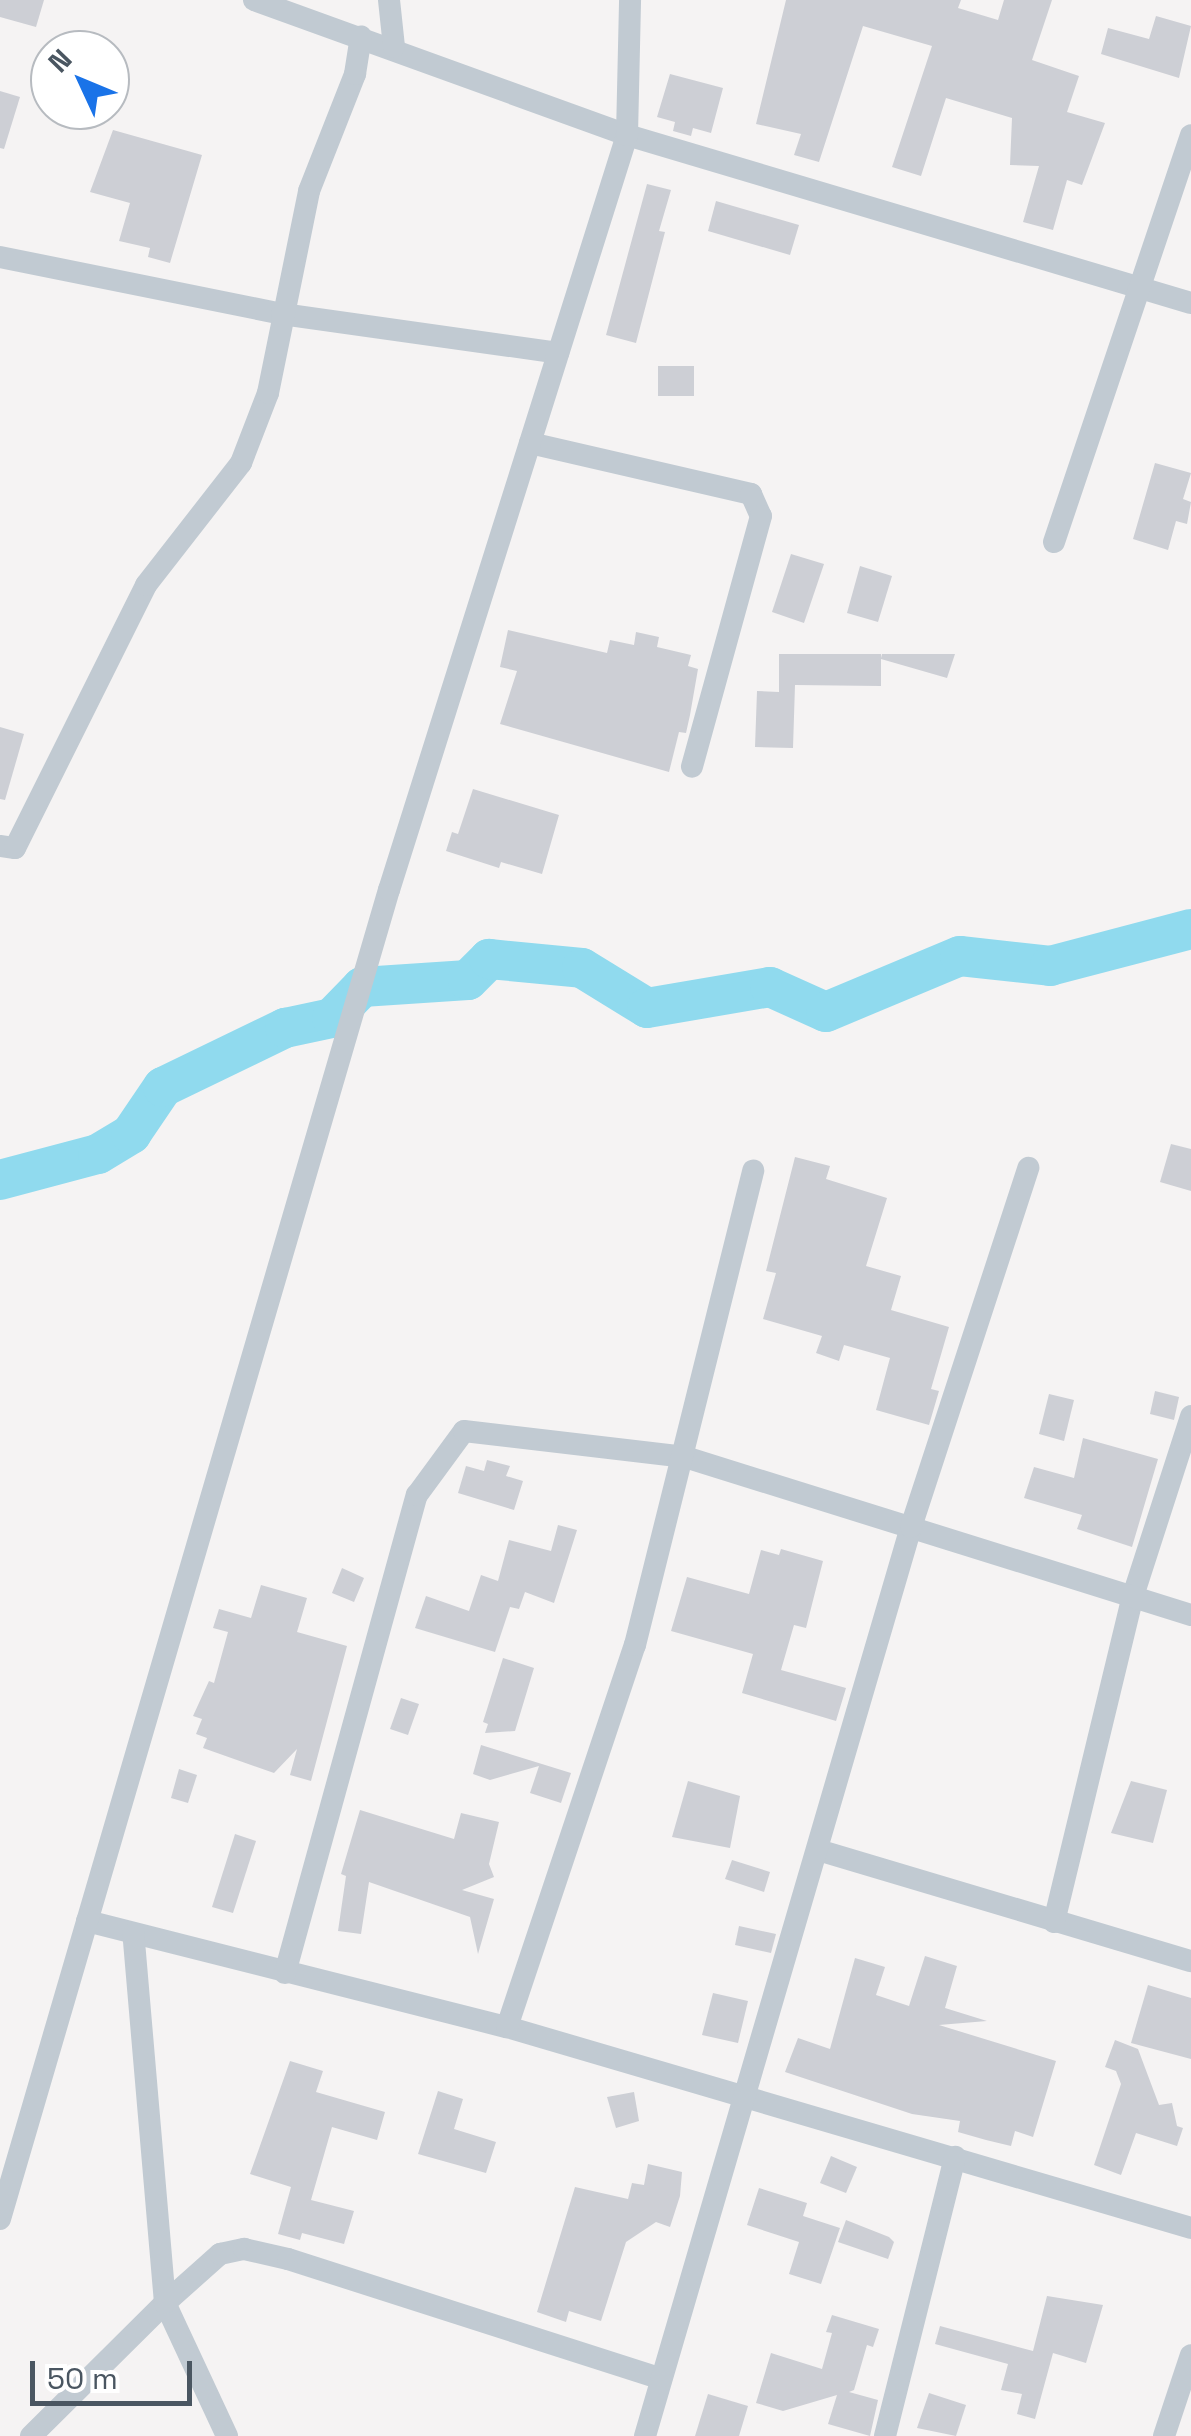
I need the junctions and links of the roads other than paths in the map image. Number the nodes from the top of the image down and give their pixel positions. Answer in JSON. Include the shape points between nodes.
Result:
{"nodes":[{"id":1,"x":254,"y":0,"type":"edge"},
{"id":2,"x":390,"y":0,"type":"edge"},
{"id":3,"x":630,"y":0,"type":"edge"},
{"id":4,"x":361,"y":36,"type":"junction"},
{"id":5,"x":394,"y":48,"type":"junction"},
{"id":6,"x":1191,"y":134,"type":"edge"},
{"id":7,"x":627,"y":136,"type":"junction"},
{"id":8,"x":0,"y":257,"type":"edge"},
{"id":9,"x":1142,"y":289,"type":"junction"},
{"id":10,"x":1191,"y":303,"type":"edge"},
{"id":11,"x":282,"y":314,"type":"junction"},
{"id":12,"x":558,"y":353,"type":"junction"},
{"id":13,"x":530,"y":443,"type":"junction"},
{"id":14,"x":1054,"y":542,"type":"dead end"},
{"id":15,"x":692,"y":767,"type":"dead end"},
{"id":16,"x":0,"y":846,"type":"edge"},
{"id":17,"x":1028,"y":1168,"type":"dead end"},
{"id":18,"x":753,"y":1170,"type":"dead end"},
{"id":19,"x":1191,"y":1416,"type":"edge"},
{"id":20,"x":685,"y":1457,"type":"junction"},
{"id":21,"x":912,"y":1527,"type":"junction"},
{"id":22,"x":1132,"y":1596,"type":"junction"},
{"id":23,"x":1191,"y":1615,"type":"edge"},
{"id":24,"x":818,"y":1850,"type":"junction"},
{"id":25,"x":88,"y":1921,"type":"junction"},
{"id":26,"x":1054,"y":1922,"type":"junction"},
{"id":27,"x":133,"y":1933,"type":"junction"},
{"id":28,"x":1191,"y":1962,"type":"edge"},
{"id":29,"x":285,"y":1973,"type":"junction"},
{"id":30,"x":508,"y":2026,"type":"junction"},
{"id":31,"x":742,"y":2094,"type":"junction"},
{"id":32,"x":955,"y":2157,"type":"junction"},
{"id":33,"x":0,"y":2220,"type":"edge"},
{"id":34,"x":1191,"y":2228,"type":"edge"},
{"id":35,"x":166,"y":2303,"type":"junction"},
{"id":36,"x":1191,"y":2354,"type":"edge"},
{"id":37,"x":661,"y":2378,"type":"junction"},
{"id":38,"x":31,"y":2436,"type":"edge"},
{"id":39,"x":227,"y":2436,"type":"edge"},
{"id":40,"x":645,"y":2436,"type":"edge"},
{"id":41,"x":885,"y":2436,"type":"edge"},
{"id":42,"x":1164,"y":2436,"type":"edge"}],
"edges":[{"from":1,"to":4,"type":"street"},
{"from":2,"to":5,"type":"street"},
{"from":3,"to":7,"type":"street"},
{"from":4,"to":5,"type":"street"},
{"from":4,"to":11,"type":"street","via":[[355,74],[309,192]]},
{"from":5,"to":7,"type":"street"},
{"from":6,"to":9,"type":"street"},
{"from":7,"to":9,"type":"street"},
{"from":7,"to":12,"type":"street"},
{"from":8,"to":11,"type":"street"},
{"from":9,"to":10,"type":"street"},
{"from":9,"to":14,"type":"street"},
{"from":11,"to":12,"type":"street"},
{"from":11,"to":16,"type":"street","via":[[268,393],[241,464],[146,586],[15,848]]},
{"from":12,"to":13,"type":"street"},
{"from":13,"to":15,"type":"street","via":[[751,494],[761,516]]},
{"from":13,"to":25,"type":"street","via":[[389,890]]},
{"from":17,"to":21,"type":"street"},
{"from":18,"to":20,"type":"street"},
{"from":19,"to":22,"type":"street"},
{"from":20,"to":21,"type":"street"},
{"from":20,"to":29,"type":"street","via":[[464,1430],[417,1495]]},
{"from":20,"to":30,"type":"street","via":[[635,1645]]},
{"from":21,"to":22,"type":"street"},
{"from":21,"to":24,"type":"street"},
{"from":22,"to":23,"type":"street"},
{"from":22,"to":26,"type":"street"},
{"from":24,"to":26,"type":"street"},
{"from":24,"to":31,"type":"street"},
{"from":25,"to":27,"type":"street"},
{"from":25,"to":33,"type":"street"},
{"from":26,"to":28,"type":"street"},
{"from":27,"to":29,"type":"street"},
{"from":27,"to":35,"type":"street"},
{"from":29,"to":30,"type":"street"},
{"from":30,"to":31,"type":"street"},
{"from":31,"to":32,"type":"street"},
{"from":31,"to":37,"type":"street"},
{"from":32,"to":34,"type":"street"},
{"from":32,"to":41,"type":"street"},
{"from":35,"to":37,"type":"street","via":[[220,2254],[244,2249]]},
{"from":35,"to":38,"type":"street"},
{"from":35,"to":39,"type":"street"},
{"from":36,"to":42,"type":"street"},
{"from":37,"to":40,"type":"street"}]}
